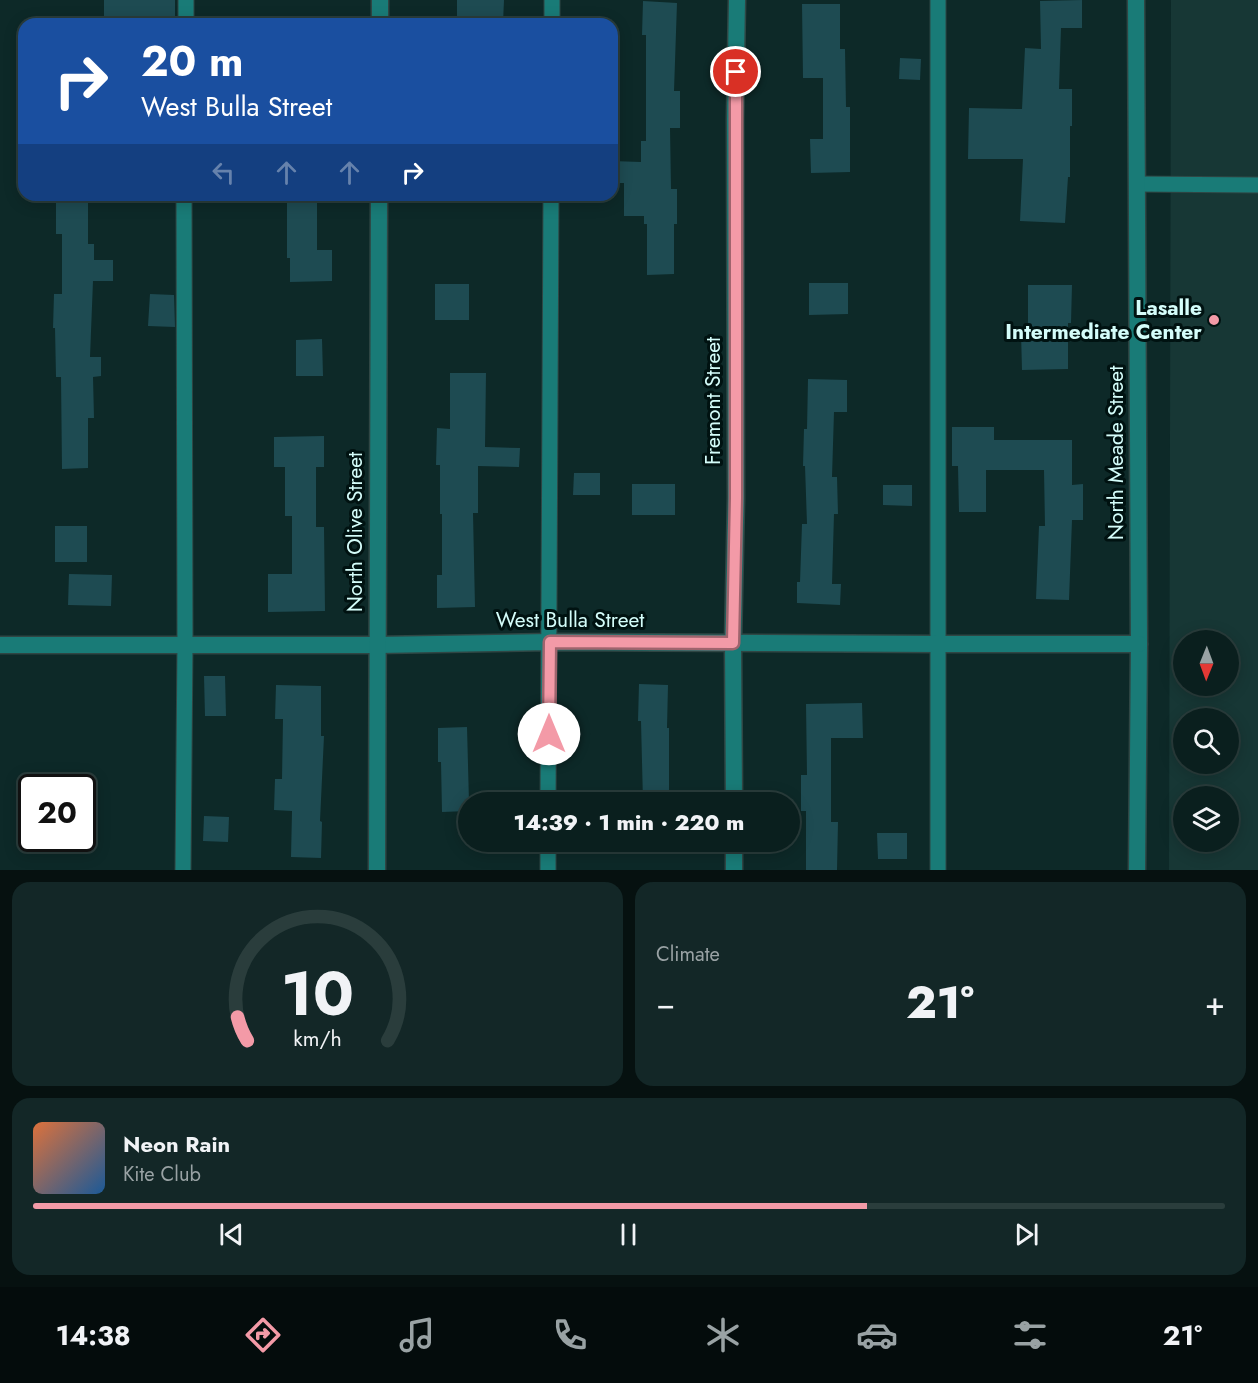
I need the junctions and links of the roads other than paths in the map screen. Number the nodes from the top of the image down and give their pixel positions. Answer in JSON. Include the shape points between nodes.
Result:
{"nodes":[{"id":1,"x":186,"y":0,"type":"edge"},
{"id":2,"x":380,"y":0,"type":"edge"},
{"id":3,"x":552,"y":0,"type":"edge"},
{"id":4,"x":736,"y":0,"type":"edge"},
{"id":5,"x":938,"y":0,"type":"edge"},
{"id":6,"x":1136,"y":0,"type":"edge"},
{"id":7,"x":186,"y":18,"type":"edge"},
{"id":8,"x":380,"y":18,"type":"edge"},
{"id":9,"x":552,"y":18,"type":"edge"},
{"id":10,"x":1137,"y":184,"type":"junction"},
{"id":11,"x":1258,"y":185,"type":"edge"},
{"id":12,"x":184,"y":201,"type":"edge"},
{"id":13,"x":379,"y":201,"type":"edge"},
{"id":14,"x":551,"y":201,"type":"edge"},
{"id":15,"x":550,"y":642,"type":"junction"},
{"id":16,"x":733,"y":643,"type":"junction"},
{"id":17,"x":185,"y":644,"type":"junction"},
{"id":18,"x":938,"y":644,"type":"junction"},
{"id":19,"x":1139,"y":644,"type":"junction"},
{"id":20,"x":0,"y":645,"type":"edge"},
{"id":21,"x":377,"y":645,"type":"junction"},
{"id":22,"x":548,"y":792,"type":"edge"},
{"id":23,"x":734,"y":792,"type":"edge"},
{"id":24,"x":548,"y":852,"type":"edge"},
{"id":25,"x":734,"y":852,"type":"edge"},
{"id":26,"x":183,"y":870,"type":"edge"},
{"id":27,"x":377,"y":870,"type":"edge"},
{"id":28,"x":548,"y":870,"type":"edge"},
{"id":29,"x":734,"y":870,"type":"edge"},
{"id":30,"x":938,"y":870,"type":"edge"},
{"id":31,"x":1137,"y":870,"type":"edge"}],
"edges":[{"from":1,"to":7,"type":"lane"},
{"from":2,"to":8,"type":"street"},
{"from":3,"to":9,"type":"lane"},
{"from":4,"to":16,"type":"street","name":"Fremont Street"},
{"from":5,"to":18,"type":"lane"},
{"from":6,"to":10,"type":"street","name":"North Meade Street"},
{"from":10,"to":11,"type":"lane"},
{"from":10,"to":19,"type":"street","name":"North Meade Street"},
{"from":12,"to":17,"type":"lane"},
{"from":13,"to":21,"type":"street","name":"North Olive Street"},
{"from":14,"to":15,"type":"lane"},
{"from":15,"to":16,"type":"street","name":"West Bulla Street"},
{"from":15,"to":21,"type":"street","name":"West Bulla Street"},
{"from":15,"to":22,"type":"lane"},
{"from":16,"to":18,"type":"street","name":"West Bulla Street"},
{"from":16,"to":23,"type":"street","name":"Fremont Street"},
{"from":17,"to":20,"type":"street","name":"West Bulla Street"},
{"from":17,"to":21,"type":"street","name":"West Bulla Street"},
{"from":17,"to":26,"type":"lane"},
{"from":18,"to":19,"type":"street","name":"West Bulla Street"},
{"from":18,"to":30,"type":"lane"},
{"from":19,"to":31,"type":"street","name":"North Meade Street"},
{"from":21,"to":27,"type":"street","name":"North Olive Street"},
{"from":24,"to":28,"type":"lane"},
{"from":25,"to":29,"type":"street"}]}
